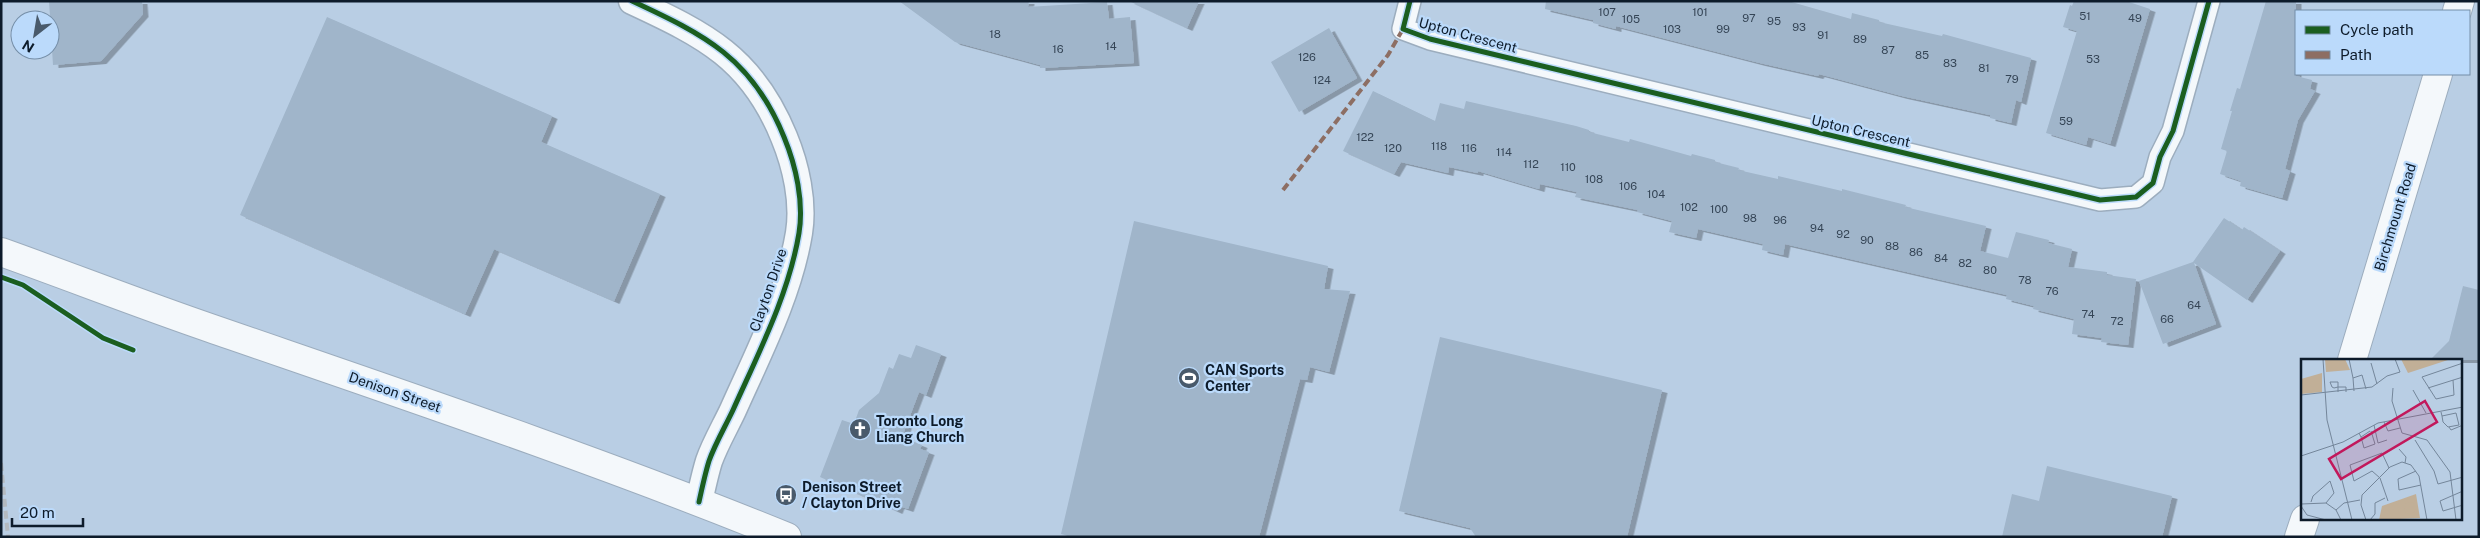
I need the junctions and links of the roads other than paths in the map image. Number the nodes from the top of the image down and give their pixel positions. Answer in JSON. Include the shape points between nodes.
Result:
{"nodes":[{"id":1,"x":632,"y":1,"type":"edge"},
{"id":2,"x":1410,"y":1,"type":"edge"},
{"id":3,"x":2209,"y":1,"type":"edge"},
{"id":4,"x":2438,"y":75,"type":"edge"},
{"id":5,"x":1,"y":252,"type":"edge"},
{"id":6,"x":2352,"y":359,"type":"edge"},
{"id":7,"x":699,"y":502,"type":"junction"},
{"id":8,"x":2304,"y":520,"type":"edge"},
{"id":9,"x":787,"y":537,"type":"edge"},
{"id":10,"x":2299,"y":537,"type":"edge"}],
"edges":[{"from":1,"to":7,"type":"street","name":"Clayton Drive","via":[[709,40],[749,74],[772,108],[793,158],[799,198],[799,231],[792,265],[710,460]]},
{"from":2,"to":3,"type":"street","name":"Upton Crescent","via":[[1403,29],[1430,39],[2100,200],[2136,197],[2153,183],[2172,131]]},
{"from":4,"to":6,"type":"main road","name":"Birchmount Road"},
{"from":5,"to":7,"type":"main road","name":"Denison Street"},
{"from":7,"to":9,"type":"main road","name":"Denison Street"},
{"from":8,"to":10,"type":"main road"}]}
